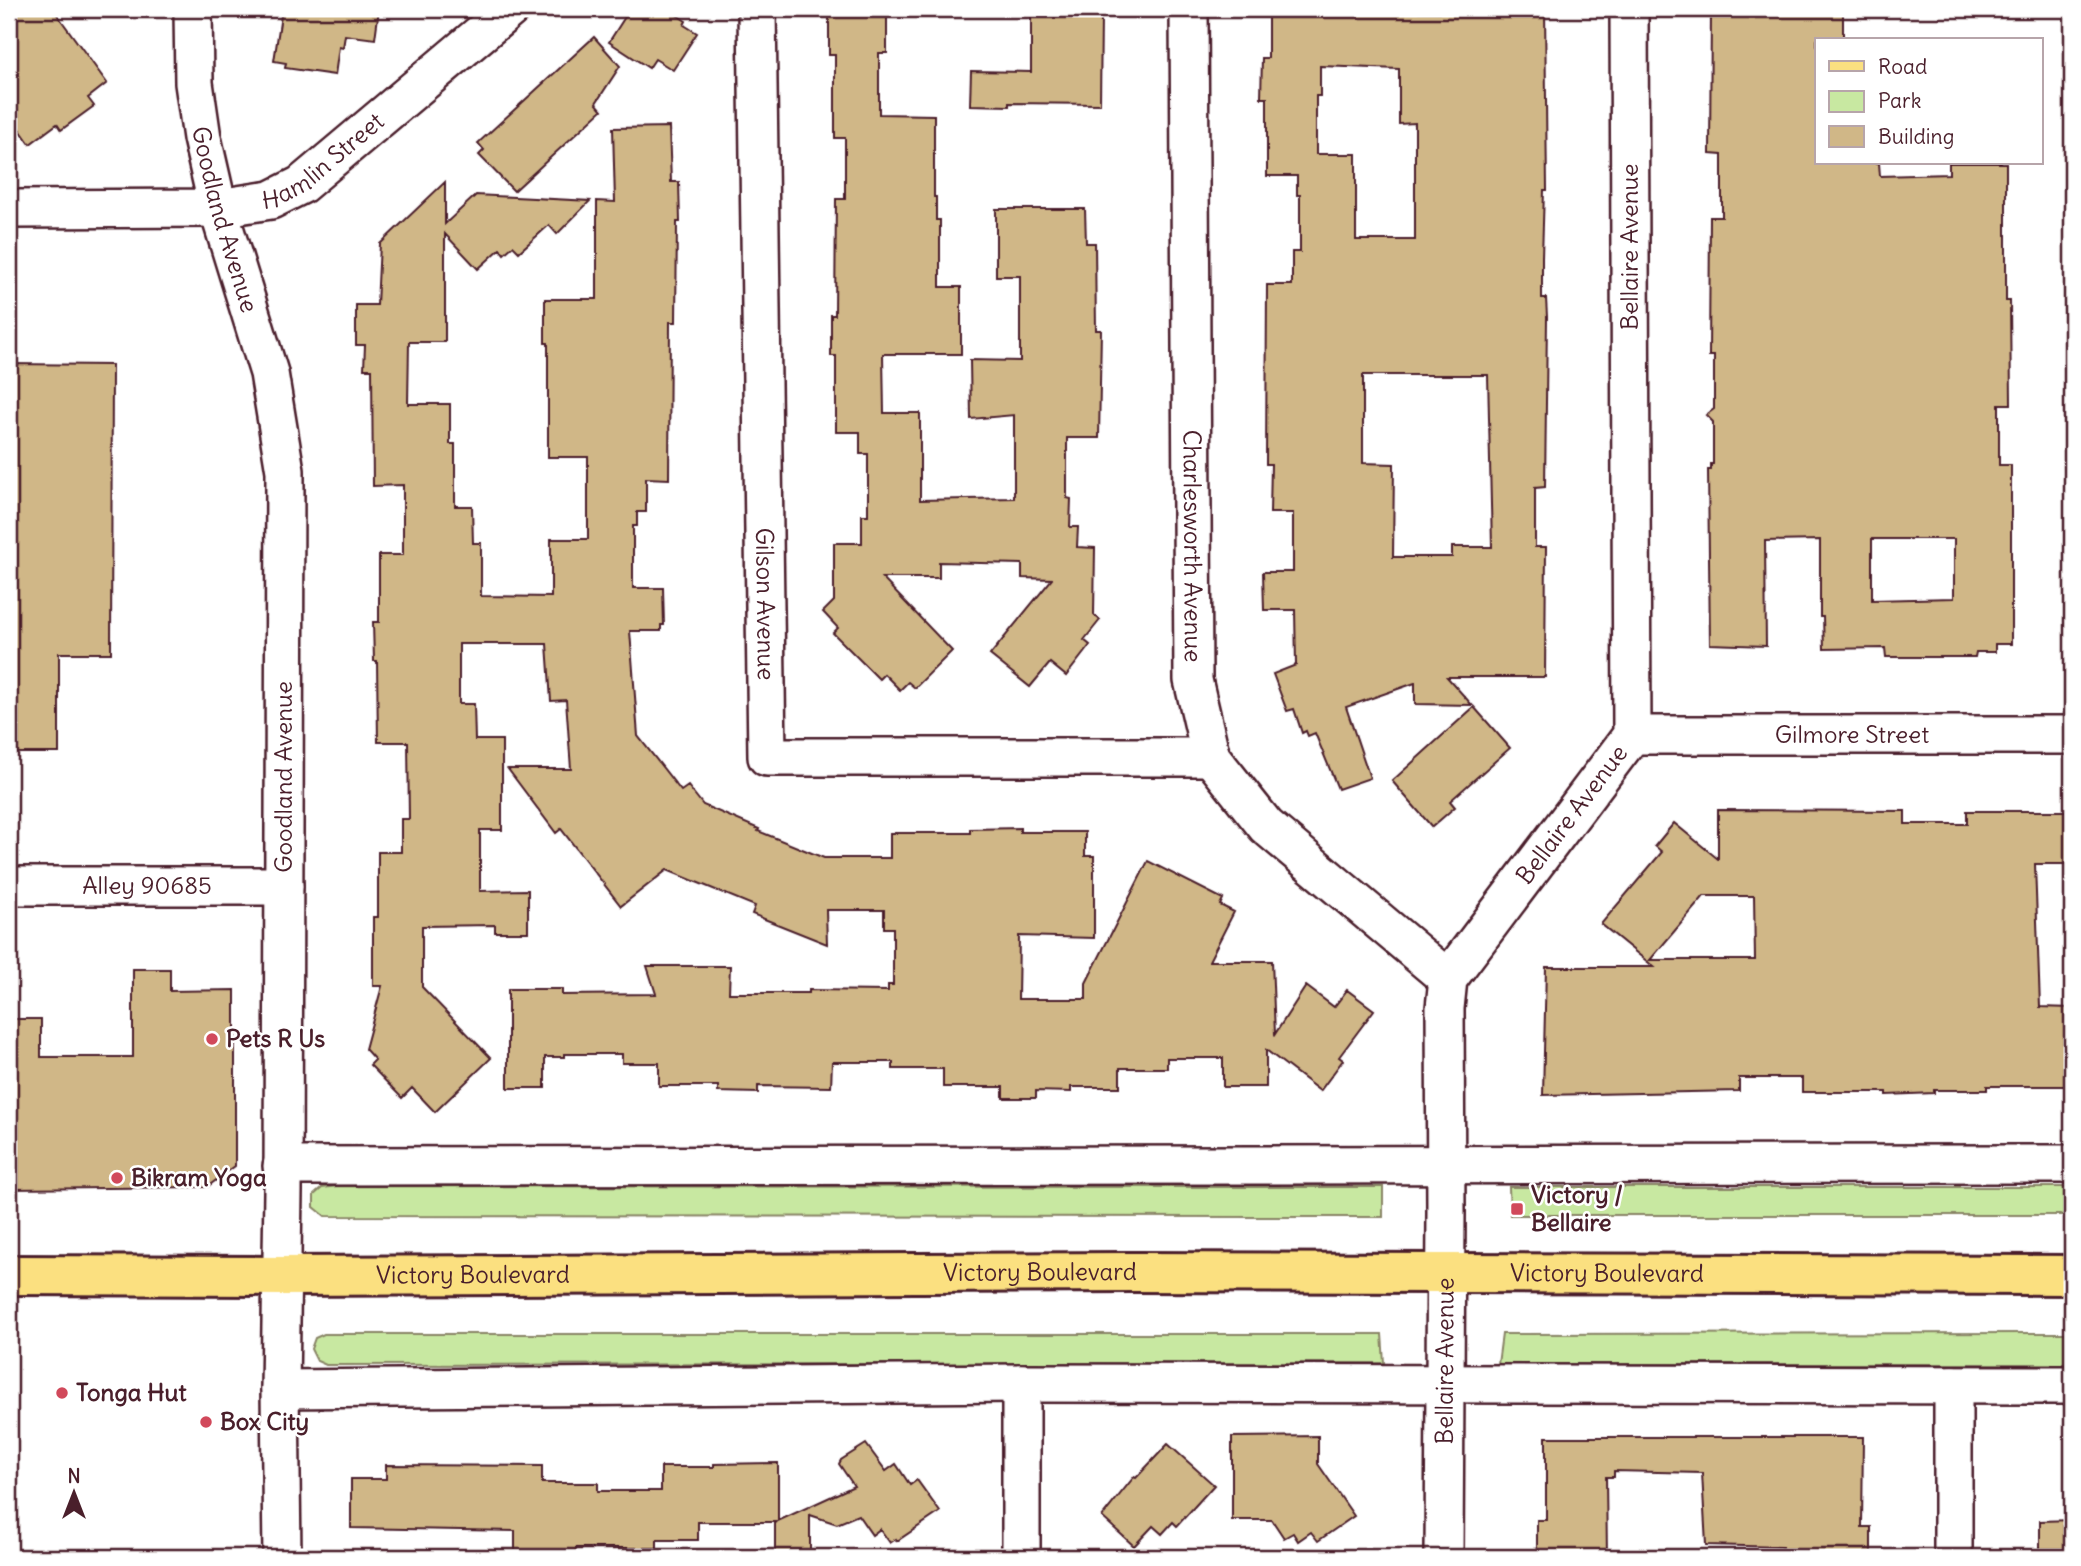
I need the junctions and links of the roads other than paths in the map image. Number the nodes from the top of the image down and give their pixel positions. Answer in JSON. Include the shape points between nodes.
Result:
{"nodes":[{"id":1,"x":193,"y":9,"type":"edge"},
{"id":2,"x":510,"y":9,"type":"edge"},
{"id":3,"x":757,"y":9,"type":"edge"},
{"id":4,"x":1189,"y":9,"type":"edge"},
{"id":5,"x":1629,"y":9,"type":"edge"},
{"id":6,"x":218,"y":208,"type":"junction"},
{"id":7,"x":9,"y":209,"type":"edge"},
{"id":8,"x":1632,"y":735,"type":"junction"},
{"id":9,"x":2072,"y":735,"type":"edge"},
{"id":10,"x":1211,"y":757,"type":"junction"},
{"id":11,"x":9,"y":886,"type":"edge"},
{"id":12,"x":285,"y":886,"type":"junction"},
{"id":13,"x":1448,"y":979,"type":"junction"},
{"id":14,"x":1444,"y":1163,"type":"junction"},
{"id":15,"x":2072,"y":1164,"type":"edge"},
{"id":16,"x":282,"y":1166,"type":"junction"},
{"id":17,"x":9,"y":1275,"type":"edge"},
{"id":18,"x":1445,"y":1275,"type":"junction"},
{"id":19,"x":2072,"y":1275,"type":"edge"},
{"id":20,"x":281,"y":1276,"type":"junction"},
{"id":21,"x":1021,"y":1383,"type":"junction"},
{"id":22,"x":1444,"y":1384,"type":"junction"},
{"id":23,"x":1953,"y":1385,"type":"junction"},
{"id":24,"x":2072,"y":1385,"type":"edge"},
{"id":25,"x":280,"y":1389,"type":"junction"},
{"id":26,"x":282,"y":1557,"type":"edge"},
{"id":27,"x":1021,"y":1557,"type":"edge"},
{"id":28,"x":1444,"y":1557,"type":"edge"},
{"id":29,"x":1953,"y":1557,"type":"edge"}],
"edges":[{"from":1,"to":6,"type":"street","name":"Goodland Avenue","via":[[194,83]]},
{"from":2,"to":6,"type":"street","name":"Hamlin Street","via":[[301,185],[271,200]]},
{"from":3,"to":10,"type":"street","name":"Gilson Avenue","via":[[767,757]]},
{"from":4,"to":10,"type":"street","name":"Charlesworth Avenue","via":[[1193,680]]},
{"from":5,"to":8,"type":"street","name":"Bellaire Avenue"},
{"from":6,"to":7,"type":"street","name":"Hamlin Street"},
{"from":6,"to":12,"type":"street","name":"Goodland Avenue","via":[[270,373],[285,471]]},
{"from":8,"to":9,"type":"street","name":"Gilmore Street"},
{"from":8,"to":13,"type":"street","name":"Bellaire Avenue"},
{"from":10,"to":13,"type":"street","name":"Charlesworth Avenue","via":[[1266,826]]},
{"from":11,"to":12,"type":"street","name":"Alley 90685"},
{"from":12,"to":16,"type":"street","name":"Goodland Avenue"},
{"from":13,"to":14,"type":"street","name":"Bellaire Avenue"},
{"from":14,"to":15,"type":"street"},
{"from":14,"to":16,"type":"street"},
{"from":14,"to":18,"type":"street","name":"Bellaire Avenue"},
{"from":16,"to":20,"type":"street","name":"Goodland Avenue"},
{"from":17,"to":20,"type":"main road","name":"Victory Boulevard"},
{"from":18,"to":19,"type":"main road","name":"Victory Boulevard"},
{"from":18,"to":20,"type":"main road","name":"Victory Boulevard"},
{"from":18,"to":22,"type":"street","name":"Bellaire Avenue"},
{"from":20,"to":25,"type":"street","name":"Goodland Avenue"},
{"from":21,"to":22,"type":"street"},
{"from":21,"to":25,"type":"street"},
{"from":21,"to":27,"type":"street"},
{"from":22,"to":23,"type":"street"},
{"from":22,"to":28,"type":"street","name":"Bellaire Avenue"},
{"from":23,"to":24,"type":"street"},
{"from":23,"to":29,"type":"street"},
{"from":25,"to":26,"type":"street","name":"Goodland Avenue"}]}
